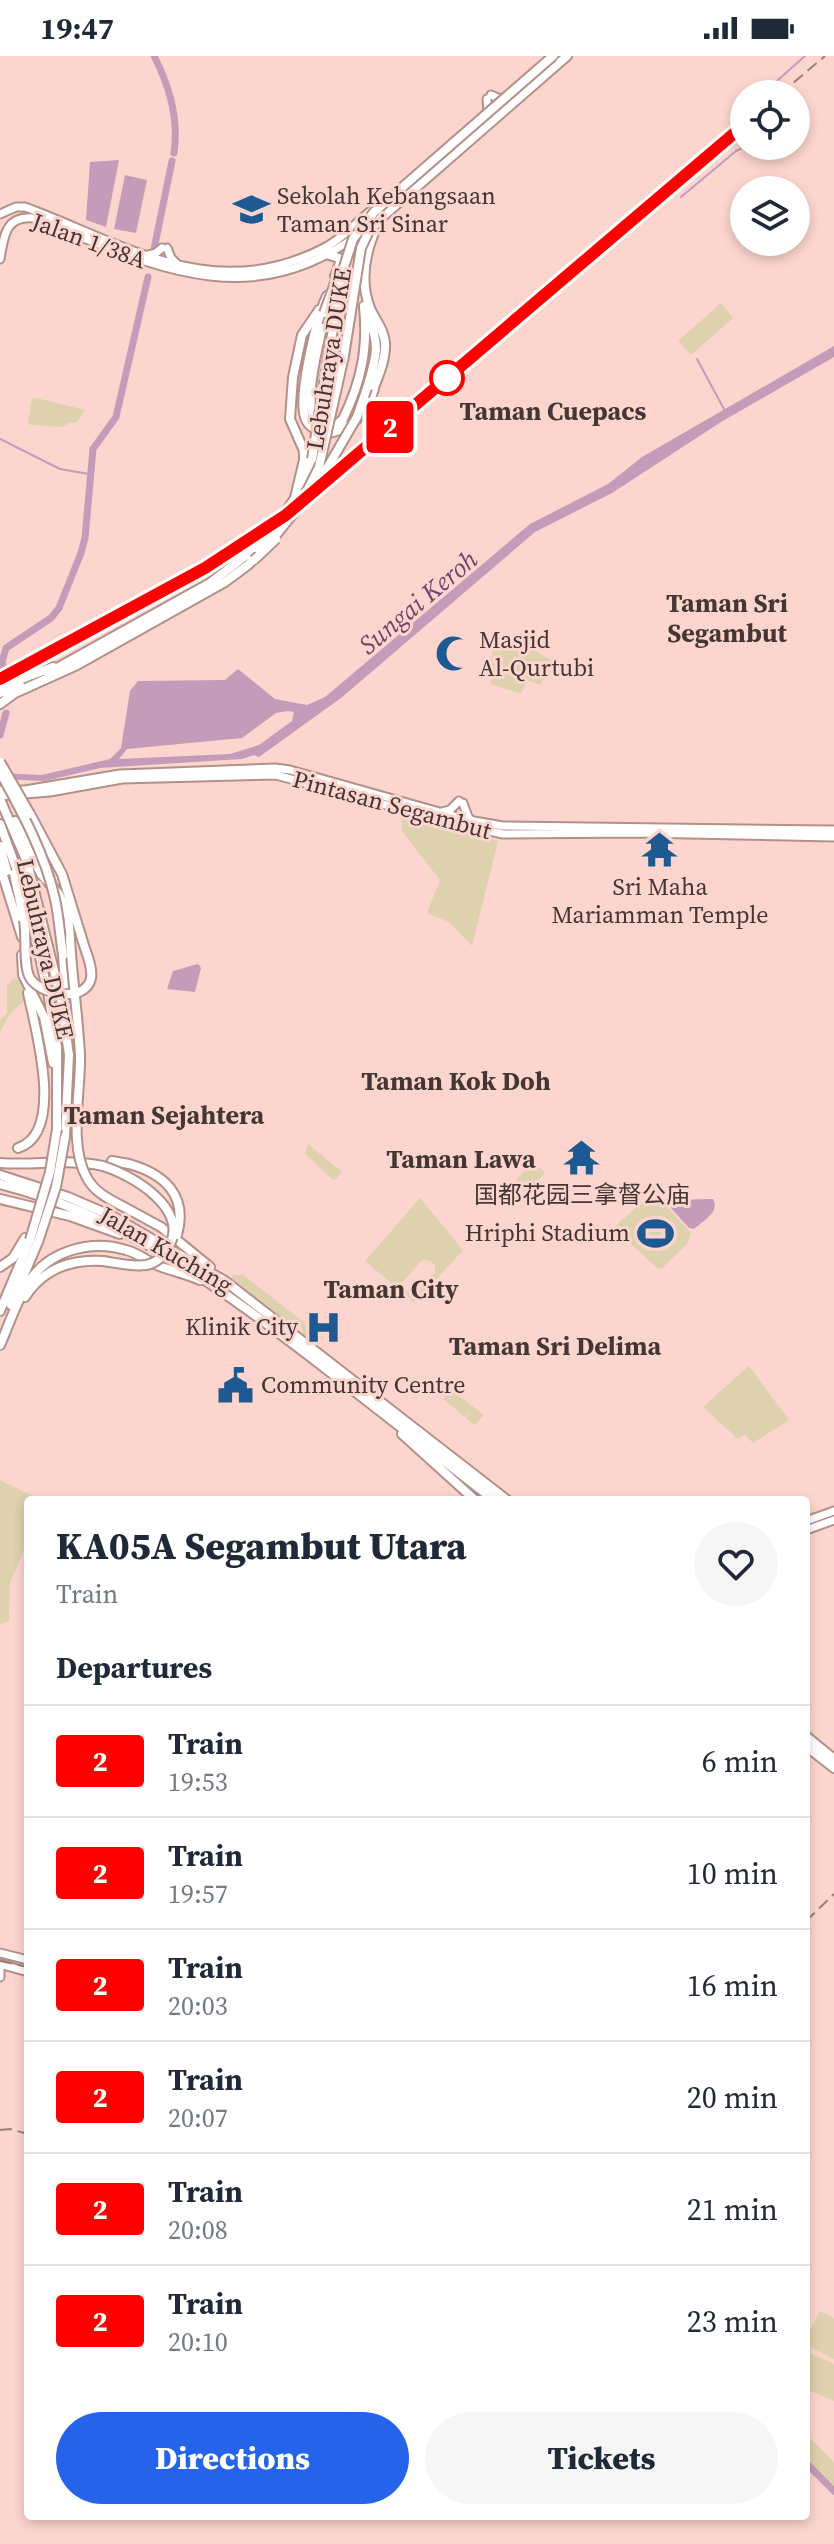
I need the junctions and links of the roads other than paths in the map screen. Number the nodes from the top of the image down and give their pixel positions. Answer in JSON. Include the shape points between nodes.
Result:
{"nodes":[{"id":1,"x":552,"y":56,"type":"edge"},
{"id":2,"x":567,"y":56,"type":"edge"},
{"id":3,"x":506,"y":97,"type":"junction"},
{"id":4,"x":488,"y":112,"type":"junction"},
{"id":5,"x":1,"y":213,"type":"edge"},
{"id":6,"x":377,"y":219,"type":"junction"},
{"id":7,"x":68,"y":225,"type":"junction"},
{"id":8,"x":0,"y":231,"type":"edge"},
{"id":9,"x":88,"y":239,"type":"junction"},
{"id":10,"x":4,"y":240,"type":"junction"},
{"id":11,"x":111,"y":242,"type":"junction"},
{"id":12,"x":347,"y":253,"type":"junction"},
{"id":13,"x":142,"y":254,"type":"junction"},
{"id":14,"x":326,"y":254,"type":"junction"},
{"id":15,"x":0,"y":259,"type":"edge"},
{"id":16,"x":161,"y":264,"type":"junction"},
{"id":17,"x":178,"y":265,"type":"junction"},
{"id":18,"x":338,"y":269,"type":"junction"},
{"id":19,"x":358,"y":276,"type":"junction"},
{"id":20,"x":364,"y":306,"type":"junction"},
{"id":21,"x":323,"y":311,"type":"junction"},
{"id":22,"x":295,"y":498,"type":"junction"},
{"id":23,"x":254,"y":560,"type":"junction"},
{"id":24,"x":61,"y":665,"type":"junction"},
{"id":25,"x":0,"y":687,"type":"edge"},
{"id":26,"x":13,"y":691,"type":"junction"},
{"id":27,"x":0,"y":695,"type":"edge"},
{"id":28,"x":0,"y":704,"type":"edge"},
{"id":29,"x":0,"y":762,"type":"edge"},
{"id":30,"x":0,"y":772,"type":"edge"},
{"id":31,"x":0,"y":783,"type":"edge"},
{"id":32,"x":1,"y":798,"type":"edge"},
{"id":33,"x":436,"y":811,"type":"junction"},
{"id":34,"x":472,"y":821,"type":"junction"},
{"id":35,"x":1,"y":825,"type":"edge"},
{"id":36,"x":801,"y":829,"type":"junction"},
{"id":37,"x":834,"y":834,"type":"edge"},
{"id":38,"x":770,"y":835,"type":"junction"},
{"id":39,"x":45,"y":843,"type":"junction"},
{"id":40,"x":0,"y":846,"type":"edge"},
{"id":41,"x":40,"y":865,"type":"junction"},
{"id":42,"x":0,"y":866,"type":"edge"},
{"id":43,"x":34,"y":909,"type":"junction"},
{"id":44,"x":24,"y":920,"type":"junction"},
{"id":45,"x":70,"y":933,"type":"junction"},
{"id":46,"x":26,"y":985,"type":"junction"},
{"id":47,"x":54,"y":1048,"type":"junction"},
{"id":48,"x":69,"y":1055,"type":"junction"},
{"id":49,"x":18,"y":1148,"type":"dead end"},
{"id":50,"x":112,"y":1161,"type":"dead end"},
{"id":51,"x":0,"y":1163,"type":"edge"},
{"id":52,"x":0,"y":1175,"type":"edge"},
{"id":53,"x":0,"y":1184,"type":"edge"},
{"id":54,"x":0,"y":1199,"type":"edge"},
{"id":55,"x":31,"y":1240,"type":"junction"},
{"id":56,"x":150,"y":1245,"type":"junction"},
{"id":57,"x":161,"y":1258,"type":"junction"},
{"id":58,"x":0,"y":1267,"type":"edge"},
{"id":59,"x":224,"y":1292,"type":"junction"},
{"id":60,"x":250,"y":1299,"type":"junction"},
{"id":61,"x":5,"y":1310,"type":"edge"},
{"id":62,"x":0,"y":1333,"type":"edge"},
{"id":63,"x":0,"y":1345,"type":"edge"},
{"id":64,"x":0,"y":1352,"type":"edge"},
{"id":65,"x":360,"y":1396,"type":"junction"},
{"id":66,"x":471,"y":1496,"type":"edge"},
{"id":67,"x":489,"y":1496,"type":"edge"},
{"id":68,"x":502,"y":1496,"type":"edge"},
{"id":69,"x":834,"y":1511,"type":"edge"},
{"id":70,"x":810,"y":1520,"type":"edge"},
{"id":71,"x":834,"y":1520,"type":"edge"},
{"id":72,"x":810,"y":1529,"type":"edge"},
{"id":73,"x":810,"y":1739,"type":"edge"},
{"id":74,"x":810,"y":1749,"type":"edge"},
{"id":75,"x":834,"y":1759,"type":"edge"},
{"id":76,"x":834,"y":1768,"type":"edge"},
{"id":77,"x":0,"y":1953,"type":"edge"},
{"id":78,"x":24,"y":1959,"type":"edge"},
{"id":79,"x":0,"y":1966,"type":"edge"},
{"id":80,"x":24,"y":1971,"type":"edge"},
{"id":81,"x":0,"y":1977,"type":"edge"}],
"edges":[{"from":1,"to":3,"type":"main road"},
{"from":1,"to":12,"type":"highway","name":"Lebuhraya DUKE","bridge":true,"via":[[374,212]]},
{"from":2,"to":6,"type":"highway","name":"Lebuhraya DUKE"},
{"from":3,"to":4,"type":"main road"},
{"from":3,"to":4,"type":"main road","via":[[489,97]]},
{"from":4,"to":17,"type":"main road","via":[[324,248],[251,272]]},
{"from":5,"to":7,"type":"main road","name":"Jalan 1/38A","via":[[25,207]]},
{"from":6,"to":14,"type":"main road"},
{"from":6,"to":19,"type":"highway","via":[[358,246]]},
{"from":6,"to":21,"type":"highway","bridge":true,"via":[[365,265],[368,302],[385,343],[384,357],[365,411],[346,428],[326,434],[311,426],[303,409]]},
{"from":6,"to":23,"type":"highway","name":"Lebuhraya DUKE","bridge":true,"via":[[361,248],[319,467],[300,505]]},
{"from":7,"to":9,"type":"main road"},
{"from":7,"to":11,"type":"main road","name":"Jalan 1/38A"},
{"from":8,"to":10,"type":"main road"},
{"from":9,"to":10,"type":"main road","name":"Jalan 1/38A","via":[[23,217],[13,220]]},
{"from":9,"to":11,"type":"main road"},
{"from":9,"to":16,"type":"main road","name":"Jalan 1/38A"},
{"from":10,"to":15,"type":"main road","name":"Jalan 1/38A"},
{"from":11,"to":13,"type":"main road","name":"Jalan 1/38A"},
{"from":12,"to":21,"type":"highway","bridge":true},
{"from":12,"to":22,"type":"highway","name":"Lebuhraya DUKE","bridge":true,"via":[[312,459]]},
{"from":13,"to":16,"type":"main road","name":"Jalan 1/38A"},
{"from":13,"to":17,"type":"main road","via":[[164,248]]},
{"from":14,"to":16,"type":"main road","via":[[245,278],[208,277]]},
{"from":14,"to":18,"type":"highway","via":[[339,258]]},
{"from":16,"to":17,"type":"main road"},
{"from":18,"to":19,"type":"highway","via":[[349,263]]},
{"from":18,"to":21,"type":"highway"},
{"from":19,"to":20,"type":"highway"},
{"from":20,"to":21,"type":"highway","via":[[363,363],[343,419],[329,426],[310,413]]},
{"from":20,"to":23,"type":"highway","bridge":true,"via":[[377,352],[357,417],[308,502]]},
{"from":21,"to":22,"type":"highway","via":[[302,335],[293,377],[290,419],[304,451]]},
{"from":22,"to":24,"type":"highway","name":"Lebuhraya DUKE","bridge":true,"via":[[261,543],[223,575]]},
{"from":23,"to":26,"type":"highway","name":"Lebuhraya DUKE","via":[[225,582],[77,665]]},
{"from":24,"to":25,"type":"highway"},
{"from":24,"to":26,"type":"highway","name":"Lebuhraya DUKE"},
{"from":26,"to":27,"type":"highway"},
{"from":26,"to":28,"type":"highway"},
{"from":29,"to":39,"type":"highway","bridge":true},
{"from":30,"to":41,"type":"highway","bridge":true,"via":[[24,817]]},
{"from":31,"to":41,"type":"highway","bridge":true},
{"from":32,"to":33,"type":"main road","name":"Pintasan Segambut","via":[[120,774],[275,768]]},
{"from":32,"to":38,"type":"main road","name":"Pintasan Segambut","via":[[122,779],[276,775],[503,834]]},
{"from":32,"to":41,"type":"highway"},
{"from":32,"to":43,"type":"highway","name":"Lebuhraya DUKE","via":[[27,862]]},
{"from":33,"to":34,"type":"main road","name":"Pintasan Segambut"},
{"from":33,"to":34,"type":"main road","via":[[461,802]]},
{"from":34,"to":36,"type":"main road","name":"Pintasan Segambut","via":[[503,826]]},
{"from":35,"to":43,"type":"highway","name":"Lebuhraya DUKE"},
{"from":35,"to":44,"type":"highway"},
{"from":36,"to":37,"type":"main road"},
{"from":36,"to":38,"type":"main road"},
{"from":37,"to":38,"type":"main road","name":"Pintasan Segambut"},
{"from":39,"to":44,"type":"highway","bridge":true,"via":[[71,899],[92,974],[88,986],[70,994],[35,985],[28,973]]},
{"from":39,"to":45,"type":"highway","via":[[70,911]]},
{"from":40,"to":44,"type":"highway"},
{"from":41,"to":45,"type":"highway","via":[[59,894]]},
{"from":41,"to":48,"type":"highway","bridge":true,"via":[[58,912]]},
{"from":42,"to":46,"type":"highway","via":[[22,934]]},
{"from":43,"to":47,"type":"highway","name":"Lebuhraya DUKE"},
{"from":43,"to":48,"type":"highway","name":"Lebuhraya DUKE","via":[[61,999]]},
{"from":45,"to":60,"type":"highway","bridge":true,"via":[[80,1052],[76,1116],[86,1177],[97,1191],[170,1233]]},
{"from":46,"to":47,"type":"highway","via":[[42,1011]]},
{"from":46,"to":49,"type":"highway","via":[[40,1046],[44,1098],[38,1130]]},
{"from":47,"to":55,"type":"highway","name":"Lebuhraya DUKE","bridge":true,"via":[[57,1129]]},
{"from":48,"to":55,"type":"highway","name":"Lebuhraya DUKE","bridge":true,"via":[[62,1161]]},
{"from":50,"to":57,"type":"highway","bridge":true,"via":[[141,1167],[171,1188],[180,1221],[175,1241]]},
{"from":51,"to":57,"type":"highway","bridge":true,"via":[[103,1166],[138,1183],[172,1218],[173,1237]]},
{"from":52,"to":60,"type":"highway","name":"Jalan Kuching","via":[[112,1216]]},
{"from":53,"to":56,"type":"highway","name":"Jalan Kuching","via":[[66,1204]]},
{"from":54,"to":56,"type":"highway","via":[[70,1216]]},
{"from":55,"to":58,"type":"highway"},
{"from":55,"to":61,"type":"highway","name":"Lebuhraya DUKE"},
{"from":56,"to":59,"type":"highway","name":"Jalan Kuching"},
{"from":57,"to":64,"type":"highway","bridge":true,"via":[[142,1265],[80,1261],[55,1269],[22,1301]]},
{"from":59,"to":63,"type":"highway","via":[[122,1249],[78,1248],[50,1260],[32,1276]]},
{"from":59,"to":65,"type":"highway","name":"Jalan Kuching"},
{"from":60,"to":68,"type":"highway","name":"Jalan Kuching"},
{"from":61,"to":62,"type":"highway","name":"Lebuhraya DUKE"},
{"from":65,"to":66,"type":"highway"},
{"from":65,"to":67,"type":"highway","name":"Jalan Kuching"},
{"from":69,"to":70,"type":"main road"},
{"from":71,"to":72,"type":"main road"},
{"from":73,"to":75,"type":"highway"},
{"from":74,"to":76,"type":"highway"},
{"from":77,"to":78,"type":"main road"},
{"from":79,"to":80,"type":"main road"},
{"from":79,"to":81,"type":"main road"}]}
